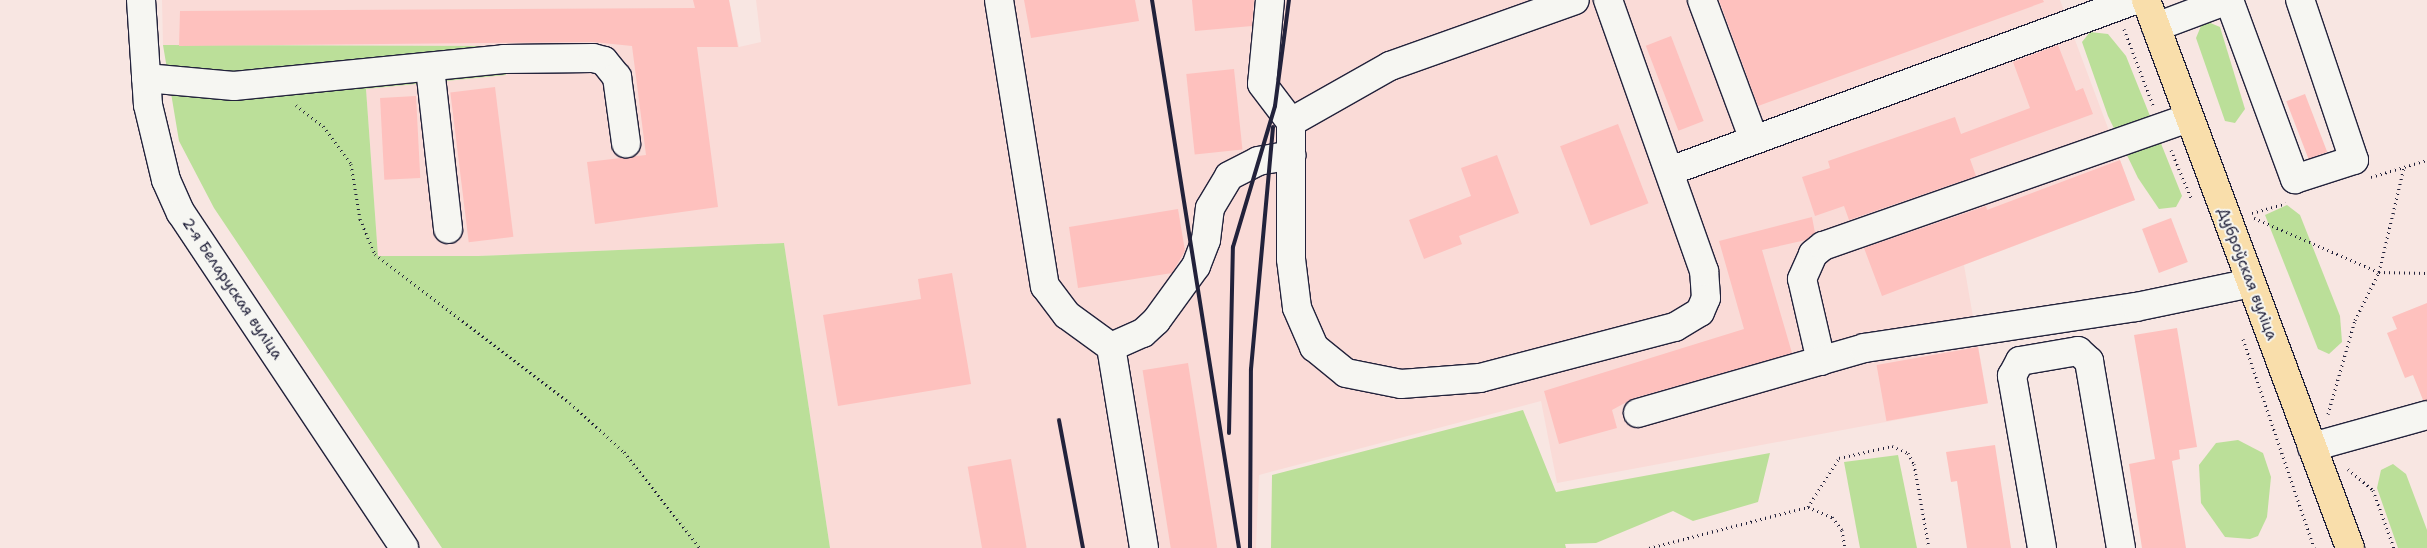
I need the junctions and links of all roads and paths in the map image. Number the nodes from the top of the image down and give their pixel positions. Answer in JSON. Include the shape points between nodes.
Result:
{"nodes":[{"id":1,"x":141,"y":0,"type":"edge"},
{"id":2,"x":999,"y":0,"type":"edge"},
{"id":3,"x":1270,"y":0,"type":"edge"},
{"id":4,"x":1575,"y":0,"type":"edge"},
{"id":5,"x":1608,"y":0,"type":"edge"},
{"id":6,"x":1702,"y":0,"type":"edge"},
{"id":7,"x":2135,"y":0,"type":"edge"},
{"id":8,"x":2146,"y":0,"type":"edge"},
{"id":9,"x":2228,"y":0,"type":"edge"},
{"id":10,"x":2300,"y":0,"type":"edge"},
{"id":11,"x":2156,"y":27,"type":"junction"},
{"id":12,"x":430,"y":68,"type":"junction"},
{"id":13,"x":146,"y":78,"type":"junction"},
{"id":14,"x":270,"y":84,"type":"junction"},
{"id":15,"x":2189,"y":118,"type":"junction"},
{"id":16,"x":1290,"y":122,"type":"junction"},
{"id":17,"x":1754,"y":140,"type":"junction"},
{"id":18,"x":626,"y":143,"type":"dead end"},
{"id":19,"x":1291,"y":155,"type":"junction"},
{"id":20,"x":2404,"y":167,"type":"dead end"},
{"id":21,"x":1670,"y":171,"type":"junction"},
{"id":22,"x":2246,"y":214,"type":"dead end"},
{"id":23,"x":448,"y":229,"type":"dead end"},
{"id":24,"x":2379,"y":272,"type":"junction"},
{"id":25,"x":2427,"y":273,"type":"edge"},
{"id":26,"x":2251,"y":283,"type":"junction"},
{"id":27,"x":1111,"y":347,"type":"junction"},
{"id":28,"x":1821,"y":361,"type":"junction"},
{"id":29,"x":1638,"y":413,"type":"dead end"},
{"id":30,"x":2427,"y":415,"type":"edge"},
{"id":31,"x":2324,"y":436,"type":"junction"},
{"id":32,"x":1808,"y":507,"type":"junction"},
{"id":33,"x":1657,"y":547,"type":"edge"},
{"id":34,"x":404,"y":548,"type":"edge"},
{"id":35,"x":700,"y":548,"type":"edge"},
{"id":36,"x":1144,"y":548,"type":"edge"},
{"id":37,"x":1649,"y":548,"type":"edge"},
{"id":38,"x":1845,"y":548,"type":"edge"},
{"id":39,"x":1929,"y":548,"type":"edge"},
{"id":40,"x":2042,"y":548,"type":"edge"},
{"id":41,"x":2121,"y":548,"type":"edge"},
{"id":42,"x":2350,"y":548,"type":"edge"},
{"id":43,"x":2394,"y":548,"type":"edge"}],
"edges":[{"from":1,"to":13,"type":"street","name":"2-я Беларуская вуліца"},
{"from":2,"to":27,"type":"street","via":[[1045,286],[1067,315]]},
{"from":3,"to":16,"type":"street","via":[[1262,84]]},
{"from":4,"to":16,"type":"street","via":[[1390,66]]},
{"from":5,"to":21,"type":"street"},
{"from":6,"to":17,"type":"street"},
{"from":7,"to":17,"type":"street"},
{"from":8,"to":11,"type":"main road","name":"Дуброўская вуліца"},
{"from":9,"to":10,"type":"street","via":[[2295,179],[2354,160]]},
{"from":9,"to":11,"type":"street"},
{"from":11,"to":15,"type":"main road","name":"Дуброўская вуліца"},
{"from":12,"to":14,"type":"street"},
{"from":12,"to":18,"type":"street","via":[[504,60],[604,61],[617,77]]},
{"from":12,"to":23,"type":"street"},
{"from":13,"to":14,"type":"street","via":[[205,86]]},
{"from":13,"to":34,"type":"street","name":"2-я Беларуская вуліца","via":[[155,142],[181,213]]},
{"from":14,"to":35,"type":"path","via":[[323,126],[340,146],[351,164],[360,220],[375,254],[570,403],[624,452]]},
{"from":15,"to":26,"type":"main road","name":"Дуброўская вуліца"},
{"from":15,"to":28,"type":"street","via":[[1823,246],[1809,259],[1802,279]]},
{"from":16,"to":19,"type":"street"},
{"from":17,"to":21,"type":"street"},
{"from":19,"to":21,"type":"street","via":[[1292,275],[1303,329],[1328,362],[1346,372],[1400,384],[1514,372],[1690,321],[1700,312],[1706,284]]},
{"from":19,"to":27,"type":"street","via":[[1258,161],[1229,176],[1210,208],[1202,254],[1186,280],[1143,333]]},
{"from":20,"to":24,"type":"path"},
{"from":22,"to":24,"type":"path"},
{"from":24,"to":25,"type":"path"},
{"from":24,"to":31,"type":"path","via":[[2355,320]]},
{"from":26,"to":28,"type":"street","via":[[2145,305],[1864,348]]},
{"from":26,"to":31,"type":"main road","name":"Дуброўская вуліца"},
{"from":27,"to":36,"type":"street"},
{"from":28,"to":29,"type":"street"},
{"from":30,"to":31,"type":"street"},
{"from":31,"to":42,"type":"main road","name":"Дуброўская вуліца"},
{"from":31,"to":43,"type":"path","via":[[2347,468],[2372,490]]},
{"from":32,"to":33,"type":"path"},
{"from":32,"to":38,"type":"path","via":[[1832,517],[1842,530]]},
{"from":32,"to":39,"type":"path","via":[[1839,458],[1892,446],[1908,453],[1914,464]]},
{"from":33,"to":37,"type":"path"},
{"from":40,"to":41,"type":"street","via":[[2012,376],[2020,361],[2078,351],[2089,361]]}]}
